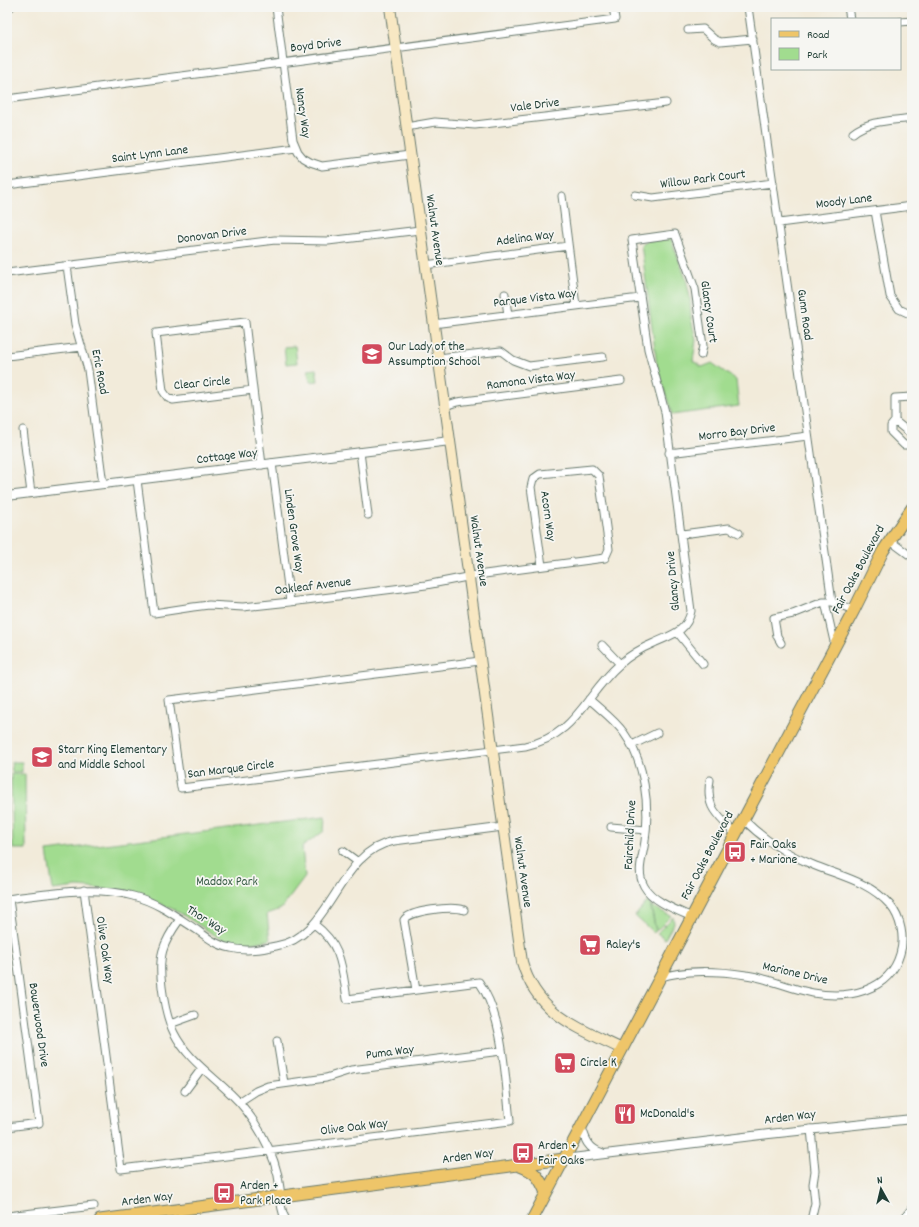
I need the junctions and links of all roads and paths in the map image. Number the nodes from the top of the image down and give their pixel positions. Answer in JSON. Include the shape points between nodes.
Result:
{"nodes":[{"id":1,"x":11,"y":7,"type":"edge"},
{"id":2,"x":276,"y":7,"type":"edge"},
{"id":3,"x":390,"y":7,"type":"edge"},
{"id":4,"x":613,"y":7,"type":"edge"},
{"id":5,"x":748,"y":7,"type":"edge"},
{"id":6,"x":848,"y":7,"type":"edge"},
{"id":7,"x":7,"y":8,"type":"edge"},
{"id":8,"x":850,"y":18,"type":"edge"},
{"id":9,"x":912,"y":21,"type":"edge"},
{"id":10,"x":901,"y":22,"type":"edge"},
{"id":11,"x":688,"y":30,"type":"dead end"},
{"id":12,"x":753,"y":39,"type":"junction"},
{"id":13,"x":395,"y":48,"type":"junction"},
{"id":14,"x":283,"y":63,"type":"junction"},
{"id":15,"x":7,"y":99,"type":"edge"},
{"id":16,"x":666,"y":103,"type":"dead end"},
{"id":17,"x":912,"y":118,"type":"edge"},
{"id":18,"x":406,"y":127,"type":"junction"},
{"id":19,"x":853,"y":133,"type":"dead end"},
{"id":20,"x":296,"y":148,"type":"junction"},
{"id":21,"x":410,"y":155,"type":"junction"},
{"id":22,"x":773,"y":183,"type":"junction"},
{"id":23,"x":7,"y":185,"type":"edge"},
{"id":24,"x":635,"y":195,"type":"dead end"},
{"id":25,"x":562,"y":196,"type":"dead end"},
{"id":26,"x":912,"y":206,"type":"edge"},
{"id":27,"x":875,"y":211,"type":"junction"},
{"id":28,"x":779,"y":223,"type":"junction"},
{"id":29,"x":420,"y":230,"type":"junction"},
{"id":30,"x":568,"y":246,"type":"junction"},
{"id":31,"x":425,"y":265,"type":"junction"},
{"id":32,"x":67,"y":266,"type":"junction"},
{"id":33,"x":7,"y":273,"type":"edge"},
{"id":34,"x":505,"y":294,"type":"dead end"},
{"id":35,"x":640,"y":298,"type":"junction"},
{"id":36,"x":576,"y":306,"type":"junction"},
{"id":37,"x":508,"y":315,"type":"junction"},
{"id":38,"x":912,"y":315,"type":"edge"},
{"id":39,"x":433,"y":324,"type":"junction"},
{"id":40,"x":82,"y":347,"type":"junction"},
{"id":41,"x":701,"y":355,"type":"dead end"},
{"id":42,"x":7,"y":356,"type":"edge"},
{"id":43,"x":603,"y":357,"type":"dead end"},
{"id":44,"x":438,"y":358,"type":"junction"},
{"id":45,"x":621,"y":381,"type":"dead end"},
{"id":46,"x":253,"y":390,"type":"junction"},
{"id":47,"x":912,"y":397,"type":"edge"},
{"id":48,"x":445,"y":406,"type":"junction"},
{"id":49,"x":895,"y":421,"type":"junction"},
{"id":50,"x":23,"y":430,"type":"dead end"},
{"id":51,"x":912,"y":435,"type":"edge"},
{"id":52,"x":808,"y":436,"type":"junction"},
{"id":53,"x":450,"y":441,"type":"junction"},
{"id":54,"x":912,"y":445,"type":"edge"},
{"id":55,"x":360,"y":452,"type":"junction"},
{"id":56,"x":670,"y":453,"type":"junction"},
{"id":57,"x":272,"y":463,"type":"junction"},
{"id":58,"x":262,"y":464,"type":"junction"},
{"id":59,"x":137,"y":480,"type":"junction"},
{"id":60,"x":103,"y":484,"type":"junction"},
{"id":61,"x":31,"y":493,"type":"junction"},
{"id":62,"x":7,"y":496,"type":"edge"},
{"id":63,"x":912,"y":508,"type":"edge"},
{"id":64,"x":368,"y":515,"type":"dead end"},
{"id":65,"x":739,"y":533,"type":"dead end"},
{"id":66,"x":682,"y":534,"type":"junction"},
{"id":67,"x":889,"y":540,"type":"junction"},
{"id":68,"x":607,"y":556,"type":"joint"},
{"id":69,"x":912,"y":557,"type":"edge"},
{"id":70,"x":542,"y":566,"type":"junction"},
{"id":71,"x":468,"y":577,"type":"junction"},
{"id":72,"x":290,"y":602,"type":"junction"},
{"id":73,"x":829,"y":602,"type":"junction"},
{"id":74,"x":854,"y":610,"type":"junction"},
{"id":75,"x":678,"y":633,"type":"junction"},
{"id":76,"x":781,"y":644,"type":"dead end"},
{"id":77,"x":602,"y":645,"type":"dead end"},
{"id":78,"x":835,"y":646,"type":"junction"},
{"id":79,"x":480,"y":662,"type":"junction"},
{"id":80,"x":620,"y":664,"type":"junction"},
{"id":81,"x":703,"y":664,"type":"dead end"},
{"id":82,"x":589,"y":700,"type":"junction"},
{"id":83,"x":657,"y":732,"type":"dead end"},
{"id":84,"x":632,"y":745,"type":"junction"},
{"id":85,"x":492,"y":750,"type":"junction"},
{"id":86,"x":710,"y":780,"type":"dead end"},
{"id":87,"x":744,"y":819,"type":"junction"},
{"id":88,"x":503,"y":827,"type":"junction"},
{"id":89,"x":611,"y":827,"type":"dead end"},
{"id":90,"x":646,"y":830,"type":"junction"},
{"id":91,"x":735,"y":834,"type":"junction"},
{"id":92,"x":343,"y":851,"type":"dead end"},
{"id":93,"x":358,"y":862,"type":"junction"},
{"id":94,"x":84,"y":890,"type":"junction"},
{"id":95,"x":8,"y":899,"type":"edge"},
{"id":96,"x":464,"y":910,"type":"dead end"},
{"id":97,"x":692,"y":917,"type":"junction"},
{"id":98,"x":180,"y":920,"type":"junction"},
{"id":99,"x":314,"y":924,"type":"junction"},
{"id":100,"x":659,"y":978,"type":"junction"},
{"id":101,"x":416,"y":990,"type":"junction"},
{"id":102,"x":195,"y":1014,"type":"dead end"},
{"id":103,"x":170,"y":1024,"type":"junction"},
{"id":104,"x":277,"y":1041,"type":"dead end"},
{"id":105,"x":622,"y":1049,"type":"junction"},
{"id":106,"x":501,"y":1051,"type":"junction"},
{"id":107,"x":202,"y":1068,"type":"junction"},
{"id":108,"x":284,"y":1083,"type":"junction"},
{"id":109,"x":185,"y":1091,"type":"dead end"},
{"id":110,"x":239,"y":1102,"type":"junction"},
{"id":111,"x":912,"y":1119,"type":"edge"},
{"id":112,"x":581,"y":1126,"type":"junction"},
{"id":113,"x":7,"y":1127,"type":"edge"},
{"id":114,"x":810,"y":1129,"type":"junction"},
{"id":115,"x":270,"y":1151,"type":"junction"},
{"id":116,"x":605,"y":1154,"type":"junction"},
{"id":117,"x":564,"y":1159,"type":"junction"},
{"id":118,"x":517,"y":1165,"type":"junction"},
{"id":119,"x":546,"y":1193,"type":"junction"},
{"id":120,"x":280,"y":1196,"type":"junction"},
{"id":121,"x":94,"y":1206,"type":"dead end"},
{"id":122,"x":912,"y":1208,"type":"edge"},
{"id":123,"x":7,"y":1216,"type":"edge"},
{"id":124,"x":158,"y":1216,"type":"edge"},
{"id":125,"x":100,"y":1220,"type":"edge"},
{"id":126,"x":286,"y":1220,"type":"edge"},
{"id":127,"x":532,"y":1220,"type":"edge"},
{"id":128,"x":811,"y":1220,"type":"edge"},
{"id":129,"x":903,"y":1220,"type":"edge"}],
"edges":[{"from":1,"to":7,"type":"street"},
{"from":2,"to":14,"type":"street","name":"Nancy Way"},
{"from":3,"to":13,"type":"main road","name":"Walnut Avenue"},
{"from":4,"to":13,"type":"street","name":"Boyd Drive","via":[[615,19]]},
{"from":5,"to":12,"type":"street","name":"Gunn Road"},
{"from":6,"to":8,"type":"street"},
{"from":9,"to":10,"type":"street"},
{"from":11,"to":12,"type":"street","via":[[703,29],[720,42]]},
{"from":12,"to":22,"type":"street","name":"Gunn Road"},
{"from":13,"to":14,"type":"street","name":"Boyd Drive"},
{"from":13,"to":18,"type":"main road","name":"Walnut Avenue"},
{"from":14,"to":15,"type":"street","name":"Boyd Drive"},
{"from":14,"to":20,"type":"street","name":"Nancy Way"},
{"from":16,"to":18,"type":"street","name":"Vale Drive","via":[[475,126],[435,122]]},
{"from":17,"to":19,"type":"street","via":[[873,123],[860,127]]},
{"from":18,"to":21,"type":"main road","name":"Walnut Avenue"},
{"from":20,"to":21,"type":"street","name":"Nancy Way","via":[[306,160],[322,166]]},
{"from":20,"to":23,"type":"street","name":"Saint Lynn Lane"},
{"from":21,"to":29,"type":"main road","name":"Walnut Avenue"},
{"from":22,"to":24,"type":"street","name":"Willow Park Court","via":[[653,198]]},
{"from":22,"to":28,"type":"street","name":"Gunn Road"},
{"from":25,"to":30,"type":"street"},
{"from":26,"to":27,"type":"street","name":"Moody Lane"},
{"from":27,"to":28,"type":"street","name":"Moody Lane"},
{"from":27,"to":38,"type":"street","via":[[890,296],[899,309]]},
{"from":28,"to":52,"type":"street","name":"Gunn Road"},
{"from":29,"to":31,"type":"main road","name":"Walnut Avenue"},
{"from":29,"to":32,"type":"street","name":"Donovan Drive","via":[[328,241],[275,240]]},
{"from":30,"to":31,"type":"street","name":"Adelina Way"},
{"from":30,"to":36,"type":"street","name":"Adelina Way"},
{"from":31,"to":39,"type":"main road","name":"Walnut Avenue"},
{"from":32,"to":33,"type":"street","name":"Donovan Drive"},
{"from":32,"to":40,"type":"street","name":"Eric Road","via":[[75,324]]},
{"from":34,"to":37,"type":"street"},
{"from":35,"to":36,"type":"street","name":"Parque Vista Way"},
{"from":35,"to":41,"type":"street","name":"Glancy Court","via":[[632,240],[675,234],[695,289],[703,346]]},
{"from":35,"to":56,"type":"street","name":"Glancy Drive","via":[[648,349],[665,412]]},
{"from":36,"to":37,"type":"street","name":"Parque Vista Way"},
{"from":37,"to":39,"type":"street","name":"Parque Vista Way"},
{"from":39,"to":44,"type":"main road","name":"Walnut Avenue"},
{"from":40,"to":42,"type":"street"},
{"from":40,"to":60,"type":"street","name":"Eric Road","via":[[88,370]]},
{"from":43,"to":44,"type":"street","via":[[529,366],[513,360],[501,351]]},
{"from":44,"to":48,"type":"main road","name":"Walnut Avenue"},
{"from":45,"to":48,"type":"street","name":"Ramona Vista Way","via":[[457,402]]},
{"from":46,"to":46,"type":"street","name":"Clear Circle","via":[[174,400],[168,398],[163,390],[156,332],[246,322]]},
{"from":46,"to":58,"type":"street"},
{"from":47,"to":49,"type":"street","via":[[895,398]]},
{"from":48,"to":53,"type":"main road","name":"Walnut Avenue"},
{"from":49,"to":51,"type":"street"},
{"from":49,"to":54,"type":"street","via":[[891,426],[891,432],[904,445]]},
{"from":50,"to":61,"type":"street"},
{"from":52,"to":56,"type":"street","name":"Morro Bay Drive"},
{"from":52,"to":73,"type":"street","name":"Gunn Road"},
{"from":53,"to":55,"type":"street","name":"Cottage Way"},
{"from":53,"to":71,"type":"main road","name":"Walnut Avenue"},
{"from":55,"to":57,"type":"street","name":"Cottage Way"},
{"from":55,"to":64,"type":"street"},
{"from":56,"to":66,"type":"street","name":"Glancy Drive"},
{"from":57,"to":58,"type":"street","name":"Cottage Way"},
{"from":57,"to":72,"type":"street","name":"Linden Grove Way"},
{"from":58,"to":59,"type":"street","name":"Cottage Way"},
{"from":59,"to":60,"type":"street","name":"Cottage Way"},
{"from":59,"to":72,"type":"street","name":"Oakleaf Avenue","via":[[154,614],[193,606],[243,607]]},
{"from":60,"to":61,"type":"street","name":"Cottage Way"},
{"from":61,"to":62,"type":"street","name":"Cottage Way"},
{"from":63,"to":67,"type":"main road","name":"Fair Oaks Boulevard"},
{"from":65,"to":66,"type":"street","via":[[729,528]]},
{"from":66,"to":75,"type":"street","name":"Glancy Drive","via":[[691,606],[687,623]]},
{"from":67,"to":69,"type":"street"},
{"from":67,"to":74,"type":"main road","name":"Fair Oaks Boulevard"},
{"from":68,"to":70,"type":"street","name":"Oakleaf Avenue","via":[[600,560]]},
{"from":68,"to":70,"type":"street","name":"Acorn Way","via":[[610,549],[597,472],[588,468],[540,474],[532,479],[531,487]]},
{"from":70,"to":71,"type":"street","name":"Oakleaf Avenue"},
{"from":71,"to":72,"type":"street","name":"Oakleaf Avenue"},
{"from":71,"to":79,"type":"main road","name":"Walnut Avenue"},
{"from":73,"to":74,"type":"street"},
{"from":73,"to":76,"type":"street","via":[[774,618]]},
{"from":73,"to":78,"type":"street","name":"Gunn Road"},
{"from":74,"to":78,"type":"main road","name":"Fair Oaks Boulevard"},
{"from":75,"to":80,"type":"street","via":[[643,648]]},
{"from":75,"to":81,"type":"street"},
{"from":77,"to":80,"type":"street"},
{"from":78,"to":87,"type":"main road","name":"Fair Oaks Boulevard"},
{"from":79,"to":85,"type":"main road","name":"Walnut Avenue"},
{"from":79,"to":85,"type":"street","name":"San Marque Circle","via":[[169,700],[181,788]]},
{"from":80,"to":82,"type":"street"},
{"from":82,"to":84,"type":"street","name":"Fairchild Drive","via":[[619,726]]},
{"from":82,"to":85,"type":"street","via":[[567,726],[547,739],[535,744]]},
{"from":83,"to":84,"type":"street"},
{"from":84,"to":90,"type":"street","name":"Fairchild Drive","via":[[643,778]]},
{"from":85,"to":88,"type":"main road","name":"Walnut Avenue"},
{"from":86,"to":91,"type":"street","via":[[710,797],[716,815]]},
{"from":87,"to":91,"type":"main road","name":"Fair Oaks Boulevard"},
{"from":87,"to":100,"type":"street","name":"Marione Drive","via":[[789,853],[812,865],[862,883],[885,899],[894,910],[901,928],[901,951],[896,964],[885,979],[869,989],[838,995],[812,993],[761,978],[730,973],[672,973]]},
{"from":88,"to":93,"type":"street","name":"Thor Way","via":[[389,842],[371,850]]},
{"from":88,"to":105,"type":"main road","name":"Walnut Avenue","via":[[521,957],[528,980],[538,996],[558,1016]]},
{"from":89,"to":90,"type":"street"},
{"from":90,"to":97,"type":"street","name":"Fairchild Drive","via":[[640,869],[643,885],[654,898]]},
{"from":91,"to":97,"type":"main road","name":"Fair Oaks Boulevard"},
{"from":92,"to":93,"type":"street"},
{"from":93,"to":99,"type":"street","name":"Thor Way"},
{"from":94,"to":95,"type":"street","name":"Thor Way"},
{"from":94,"to":98,"type":"street","name":"Thor Way","via":[[134,896],[157,905]]},
{"from":94,"to":115,"type":"street","name":"Olive Oak Way","via":[[121,1169]]},
{"from":95,"to":113,"type":"street","name":"Bowerwood Drive","via":[[39,1123]]},
{"from":96,"to":101,"type":"street","via":[[451,908],[423,912],[410,915],[404,920]]},
{"from":97,"to":100,"type":"main road","name":"Fair Oaks Boulevard"},
{"from":98,"to":99,"type":"street","name":"Thor Way","via":[[218,944],[246,950],[295,941]]},
{"from":98,"to":103,"type":"street","via":[[166,939],[160,962],[164,1003]]},
{"from":99,"to":101,"type":"street","name":"Olive Oak Way","via":[[330,938],[339,954],[346,999]]},
{"from":100,"to":105,"type":"main road","name":"Fair Oaks Boulevard"},
{"from":101,"to":106,"type":"street","name":"Olive Oak Way","via":[[478,982],[487,995],[495,1016]]},
{"from":102,"to":103,"type":"street"},
{"from":103,"to":107,"type":"street","via":[[186,1051]]},
{"from":104,"to":108,"type":"street"},
{"from":105,"to":112,"type":"main road","name":"Fair Oaks Boulevard"},
{"from":106,"to":108,"type":"street","name":"Puma Way","via":[[351,1070],[326,1078]]},
{"from":106,"to":115,"type":"street","name":"Olive Oak Way","via":[[510,1120]]},
{"from":107,"to":109,"type":"street"},
{"from":107,"to":110,"type":"street"},
{"from":108,"to":110,"type":"street","name":"Puma Way","via":[[256,1090]]},
{"from":110,"to":115,"type":"street","via":[[257,1126]]},
{"from":111,"to":114,"type":"street","name":"Arden Way"},
{"from":112,"to":116,"type":"street","via":[[588,1144],[597,1152]]},
{"from":112,"to":117,"type":"main road","name":"Fair Oaks Boulevard"},
{"from":114,"to":116,"type":"street","name":"Arden Way"},
{"from":114,"to":128,"type":"street","via":[[815,1171],[815,1203]]},
{"from":115,"to":120,"type":"street"},
{"from":116,"to":117,"type":"street","name":"Arden Way"},
{"from":117,"to":118,"type":"main road","name":"Arden Way"},
{"from":117,"to":119,"type":"main road","name":"Fair Oaks Boulevard"},
{"from":118,"to":119,"type":"main road","via":[[536,1174]]},
{"from":118,"to":120,"type":"main road","name":"Arden Way"},
{"from":119,"to":127,"type":"main road","name":"Fair Oaks Boulevard"},
{"from":120,"to":124,"type":"main road","name":"Arden Way"},
{"from":120,"to":126,"type":"street","via":[[281,1209]]},
{"from":121,"to":123,"type":"street"},
{"from":122,"to":129,"type":"street"},
{"from":124,"to":125,"type":"main road","name":"Arden Way"}]}
